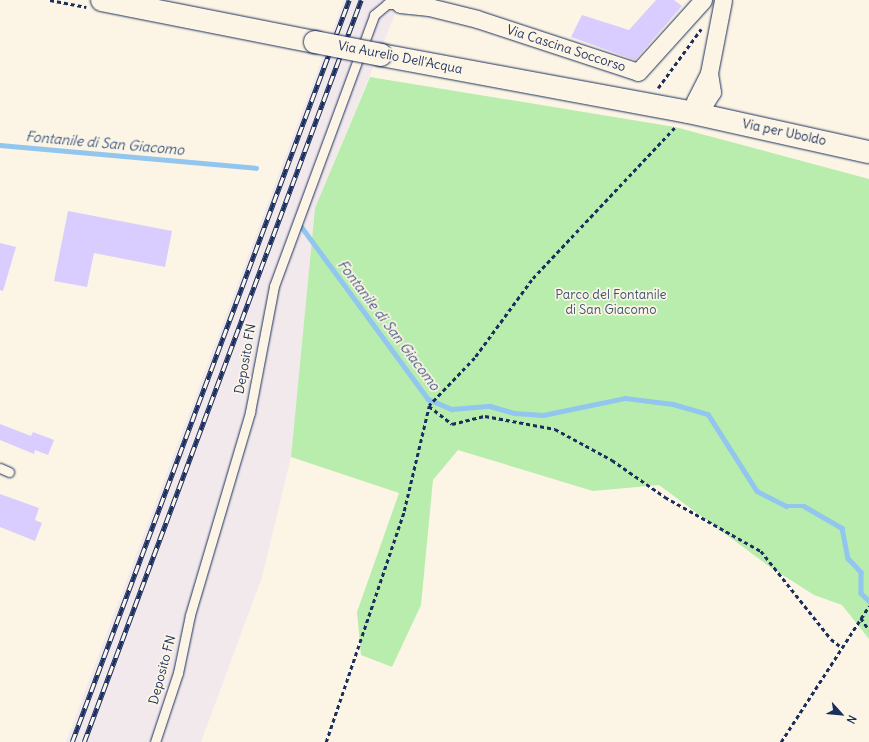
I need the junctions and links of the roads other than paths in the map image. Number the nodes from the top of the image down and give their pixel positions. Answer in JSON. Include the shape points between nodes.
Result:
{"nodes":[{"id":1,"x":102,"y":0,"type":"edge"},
{"id":2,"x":703,"y":0,"type":"edge"},
{"id":3,"x":723,"y":0,"type":"edge"},
{"id":4,"x":400,"y":4,"type":"joint"},
{"id":5,"x":693,"y":113,"type":"junction"},
{"id":6,"x":869,"y":152,"type":"edge"},
{"id":7,"x":155,"y":742,"type":"edge"}],
"edges":[{"from":1,"to":5,"type":"street","name":"Via Aurelio Dell'Acqua","bridge":true},
{"from":2,"to":4,"type":"street","name":"Via Cascina Soccorso","via":[[638,72],[476,19],[429,7]]},
{"from":3,"to":5,"type":"street","via":[[709,72],[712,92]]},
{"from":4,"to":7,"type":"lane","name":"Deposito FN","via":[[387,4],[374,15],[274,286],[250,412],[190,615],[178,673]]},
{"from":5,"to":6,"type":"street","name":"Via per Uboldo"}]}
